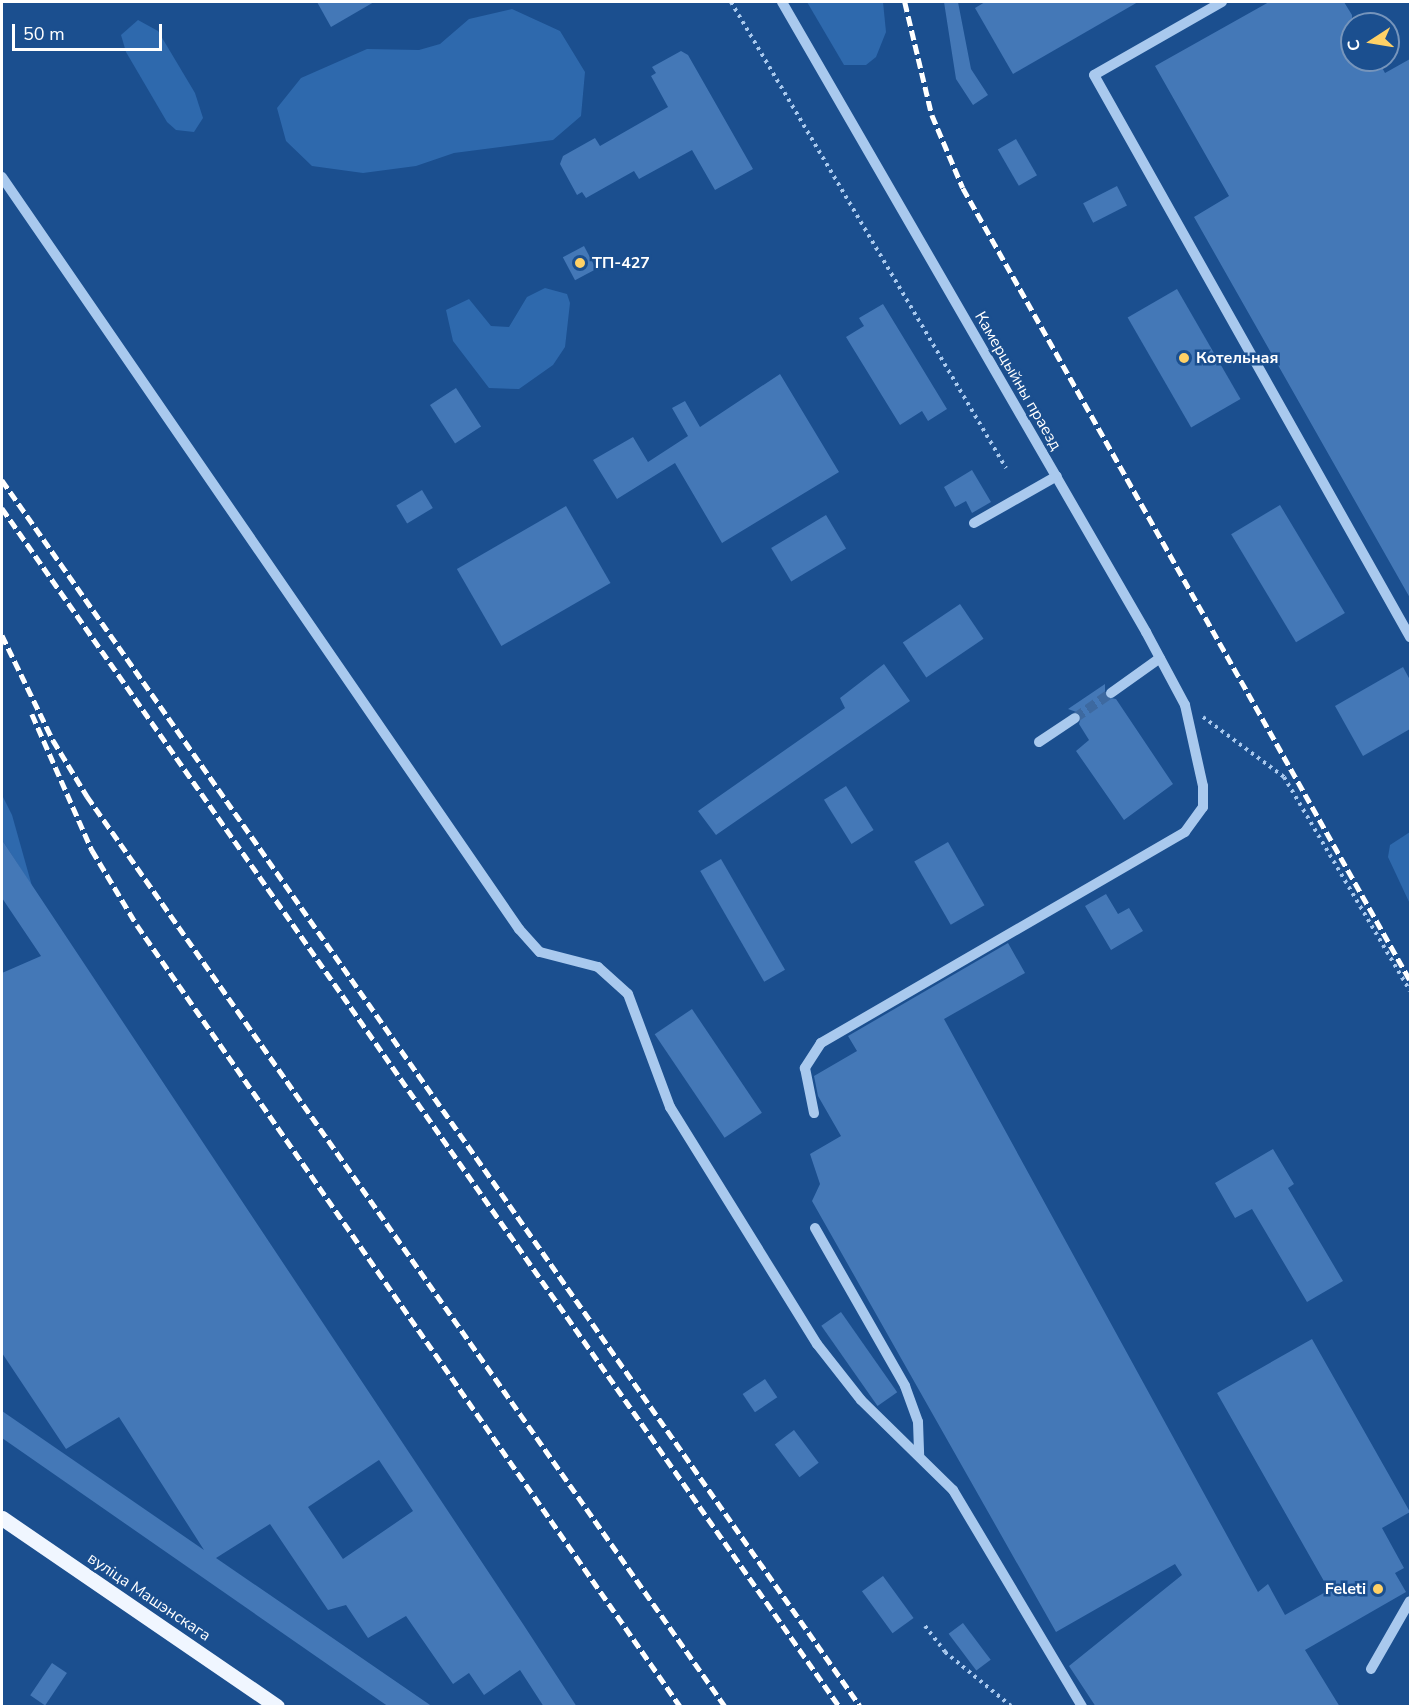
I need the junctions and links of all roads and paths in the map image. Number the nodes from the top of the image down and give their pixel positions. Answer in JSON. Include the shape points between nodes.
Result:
{"nodes":[{"id":1,"x":731,"y":2,"type":"edge"},
{"id":2,"x":782,"y":2,"type":"edge"},
{"id":3,"x":1222,"y":2,"type":"edge"},
{"id":4,"x":2,"y":177,"type":"edge"},
{"id":5,"x":1006,"y":468,"type":"dead end"},
{"id":6,"x":1057,"y":476,"type":"junction"},
{"id":7,"x":974,"y":523,"type":"dead end"},
{"id":8,"x":1410,"y":637,"type":"edge"},
{"id":9,"x":1160,"y":658,"type":"junction"},
{"id":10,"x":1112,"y":693,"type":"tunnel mouth"},
{"id":11,"x":1185,"y":705,"type":"junction"},
{"id":12,"x":1075,"y":718,"type":"tunnel mouth"},
{"id":13,"x":1039,"y":742,"type":"dead end"},
{"id":14,"x":1410,"y":991,"type":"edge"},
{"id":15,"x":814,"y":1113,"type":"dead end"},
{"id":16,"x":815,"y":1228,"type":"dead end"},
{"id":17,"x":919,"y":1455,"type":"junction"},
{"id":18,"x":2,"y":1518,"type":"edge"},
{"id":19,"x":1410,"y":1601,"type":"edge"},
{"id":20,"x":925,"y":1626,"type":"dead end"},
{"id":21,"x":1371,"y":1669,"type":"dead end"},
{"id":22,"x":277,"y":1707,"type":"edge"},
{"id":23,"x":1011,"y":1707,"type":"edge"},
{"id":24,"x":1082,"y":1707,"type":"edge"}],
"edges":[{"from":1,"to":5,"type":"path"},
{"from":2,"to":6,"type":"street","name":"Камерцыйны праезд"},
{"from":3,"to":8,"type":"street","via":[[1094,75]]},
{"from":4,"to":17,"type":"street","via":[[519,929],[540,952],[598,967],[621,983],[670,1107],[804,1323],[861,1400]]},
{"from":6,"to":7,"type":"street"},
{"from":6,"to":9,"type":"street","name":"Камерцыйны праезд"},
{"from":9,"to":10,"type":"street"},
{"from":9,"to":11,"type":"street","name":"Камерцыйны праезд"},
{"from":11,"to":14,"type":"path","via":[[1249,746],[1284,777]]},
{"from":11,"to":15,"type":"street","name":"Камерцыйны праезд","via":[[1203,786],[1203,807],[1179,836],[820,1043],[805,1068]]},
{"from":12,"to":13,"type":"street"},
{"from":16,"to":17,"type":"street","via":[[909,1395],[918,1422]]},
{"from":17,"to":24,"type":"street","via":[[967,1510]]},
{"from":18,"to":22,"type":"main road","name":"вуліца Машэнскага"},
{"from":19,"to":21,"type":"street"},
{"from":20,"to":23,"type":"path","via":[[945,1652]]}]}
